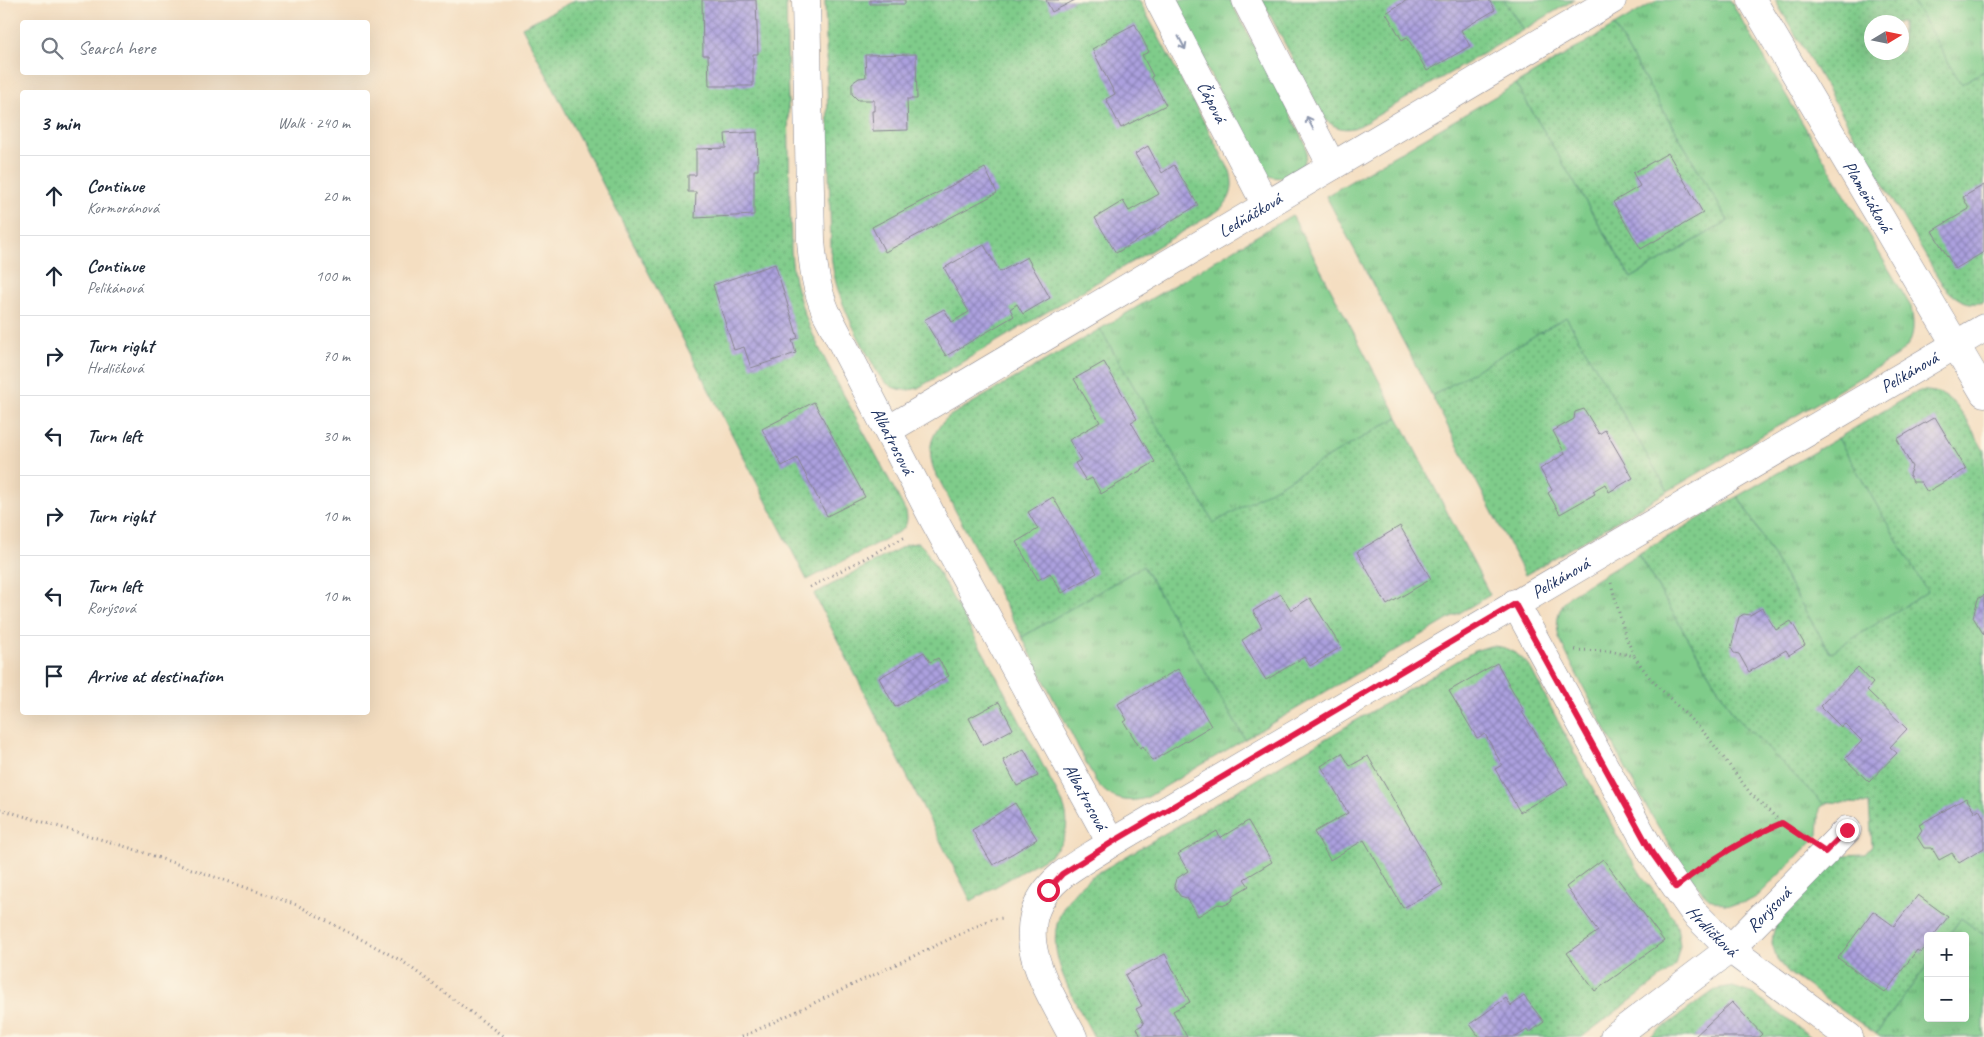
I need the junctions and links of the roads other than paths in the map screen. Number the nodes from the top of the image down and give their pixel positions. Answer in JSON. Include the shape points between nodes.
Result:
{"nodes":[{"id":1,"x":806,"y":0,"type":"edge"},
{"id":2,"x":1159,"y":0,"type":"edge"},
{"id":3,"x":1246,"y":0,"type":"edge"},
{"id":4,"x":1612,"y":0,"type":"edge"},
{"id":5,"x":1752,"y":0,"type":"edge"},
{"id":6,"x":1332,"y":166,"type":"junction"},
{"id":7,"x":1266,"y":204,"type":"junction"},
{"id":8,"x":1984,"y":328,"type":"edge"},
{"id":9,"x":1955,"y":345,"type":"junction"},
{"id":10,"x":1984,"y":393,"type":"edge"},
{"id":11,"x":888,"y":430,"type":"junction"},
{"id":12,"x":1515,"y":604,"type":"junction"},
{"id":13,"x":1847,"y":830,"type":"dead end"},
{"id":14,"x":1111,"y":843,"type":"junction"},
{"id":15,"x":1730,"y":949,"type":"junction"},
{"id":16,"x":1073,"y":1037,"type":"edge"},
{"id":17,"x":1614,"y":1037,"type":"edge"},
{"id":18,"x":1849,"y":1037,"type":"edge"}],
"edges":[{"from":1,"to":11,"type":"street","name":"Albatrosová","via":[[813,268],[826,312]]},
{"from":2,"to":7,"type":"street","name":"Čápová","one_way":true},
{"from":6,"to":3,"type":"street","one_way":true},
{"from":4,"to":6,"type":"street","name":"Ledňáčková"},
{"from":5,"to":9,"type":"street","name":"Plameňáková"},
{"from":6,"to":7,"type":"street","name":"Ledňáčková"},
{"from":7,"to":11,"type":"street","name":"Ledňáčková"},
{"from":8,"to":9,"type":"street","name":"Pelikánová"},
{"from":9,"to":10,"type":"street","name":"Plameňáková"},
{"from":9,"to":12,"type":"street","name":"Pelikánová"},
{"from":11,"to":14,"type":"street","name":"Albatrosová"},
{"from":12,"to":14,"type":"street","name":"Pelikánová"},
{"from":12,"to":15,"type":"street","name":"Hrdličková","via":[[1652,853],[1695,914]]},
{"from":13,"to":15,"type":"street","name":"Rorýsová"},
{"from":14,"to":16,"type":"street","name":"Pelikánová","via":[[1062,874],[1033,916],[1036,961]]},
{"from":15,"to":17,"type":"street","name":"Rorýsová"},
{"from":15,"to":18,"type":"street","name":"Hrdličková"}]}
